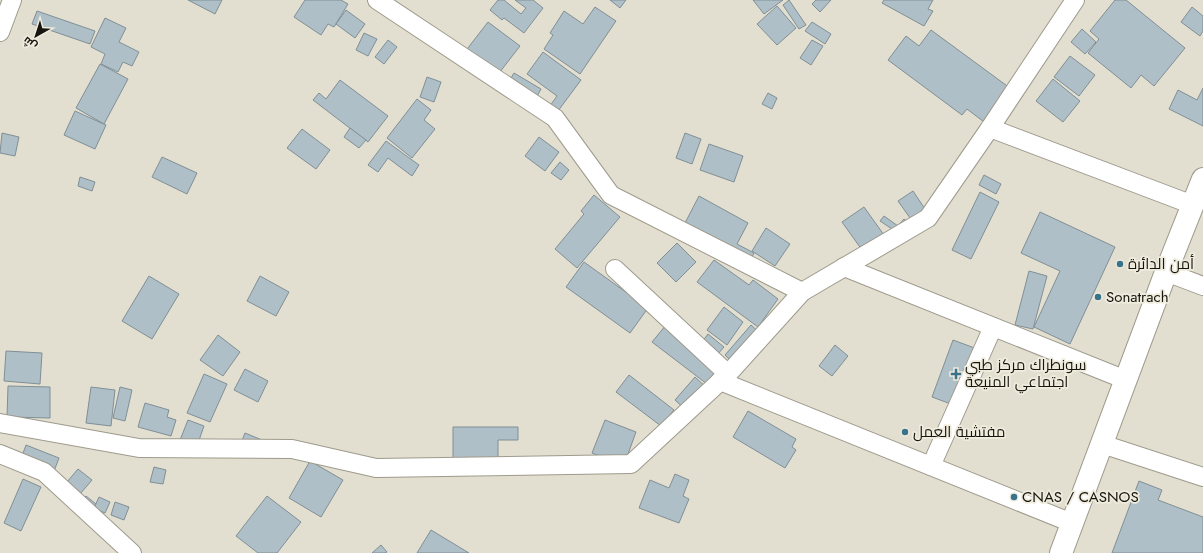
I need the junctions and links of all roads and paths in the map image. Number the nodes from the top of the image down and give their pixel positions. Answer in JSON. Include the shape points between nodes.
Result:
{"nodes":[{"id":1,"x":12,"y":0,"type":"edge"},
{"id":2,"x":378,"y":0,"type":"edge"},
{"id":3,"x":1075,"y":0,"type":"edge"},
{"id":4,"x":0,"y":32,"type":"edge"},
{"id":5,"x":990,"y":128,"type":"junction"},
{"id":6,"x":1203,"y":179,"type":"edge"},
{"id":7,"x":1193,"y":205,"type":"junction"},
{"id":8,"x":844,"y":267,"type":"junction"},
{"id":9,"x":615,"y":269,"type":"dead end"},
{"id":10,"x":1166,"y":272,"type":"junction"},
{"id":11,"x":1203,"y":286,"type":"edge"},
{"id":12,"x":802,"y":292,"type":"junction"},
{"id":13,"x":993,"y":326,"type":"junction"},
{"id":14,"x":724,"y":378,"type":"junction"},
{"id":15,"x":1126,"y":380,"type":"junction"},
{"id":16,"x":0,"y":424,"type":"edge"},
{"id":17,"x":1102,"y":444,"type":"junction"},
{"id":18,"x":0,"y":454,"type":"edge"},
{"id":19,"x":931,"y":466,"type":"junction"},
{"id":20,"x":1203,"y":477,"type":"edge"},
{"id":21,"x":1072,"y":523,"type":"junction"},
{"id":22,"x":132,"y":553,"type":"edge"},
{"id":23,"x":1061,"y":553,"type":"edge"}],
"edges":[{"from":1,"to":4,"type":"street"},
{"from":2,"to":12,"type":"street","via":[[555,118],[611,195]]},
{"from":3,"to":5,"type":"street"},
{"from":5,"to":7,"type":"street"},
{"from":5,"to":8,"type":"street","via":[[928,218]]},
{"from":6,"to":7,"type":"street"},
{"from":7,"to":10,"type":"street"},
{"from":8,"to":12,"type":"street"},
{"from":8,"to":13,"type":"street"},
{"from":9,"to":14,"type":"street"},
{"from":10,"to":11,"type":"street"},
{"from":10,"to":15,"type":"street"},
{"from":12,"to":14,"type":"street"},
{"from":13,"to":15,"type":"street"},
{"from":13,"to":19,"type":"street"},
{"from":14,"to":16,"type":"street","via":[[630,464],[376,468],[292,449],[139,448]]},
{"from":14,"to":19,"type":"street"},
{"from":15,"to":17,"type":"street"},
{"from":17,"to":20,"type":"street"},
{"from":17,"to":21,"type":"street"},
{"from":18,"to":22,"type":"street","via":[[44,472]]},
{"from":19,"to":21,"type":"street"},
{"from":21,"to":23,"type":"street"}]}
